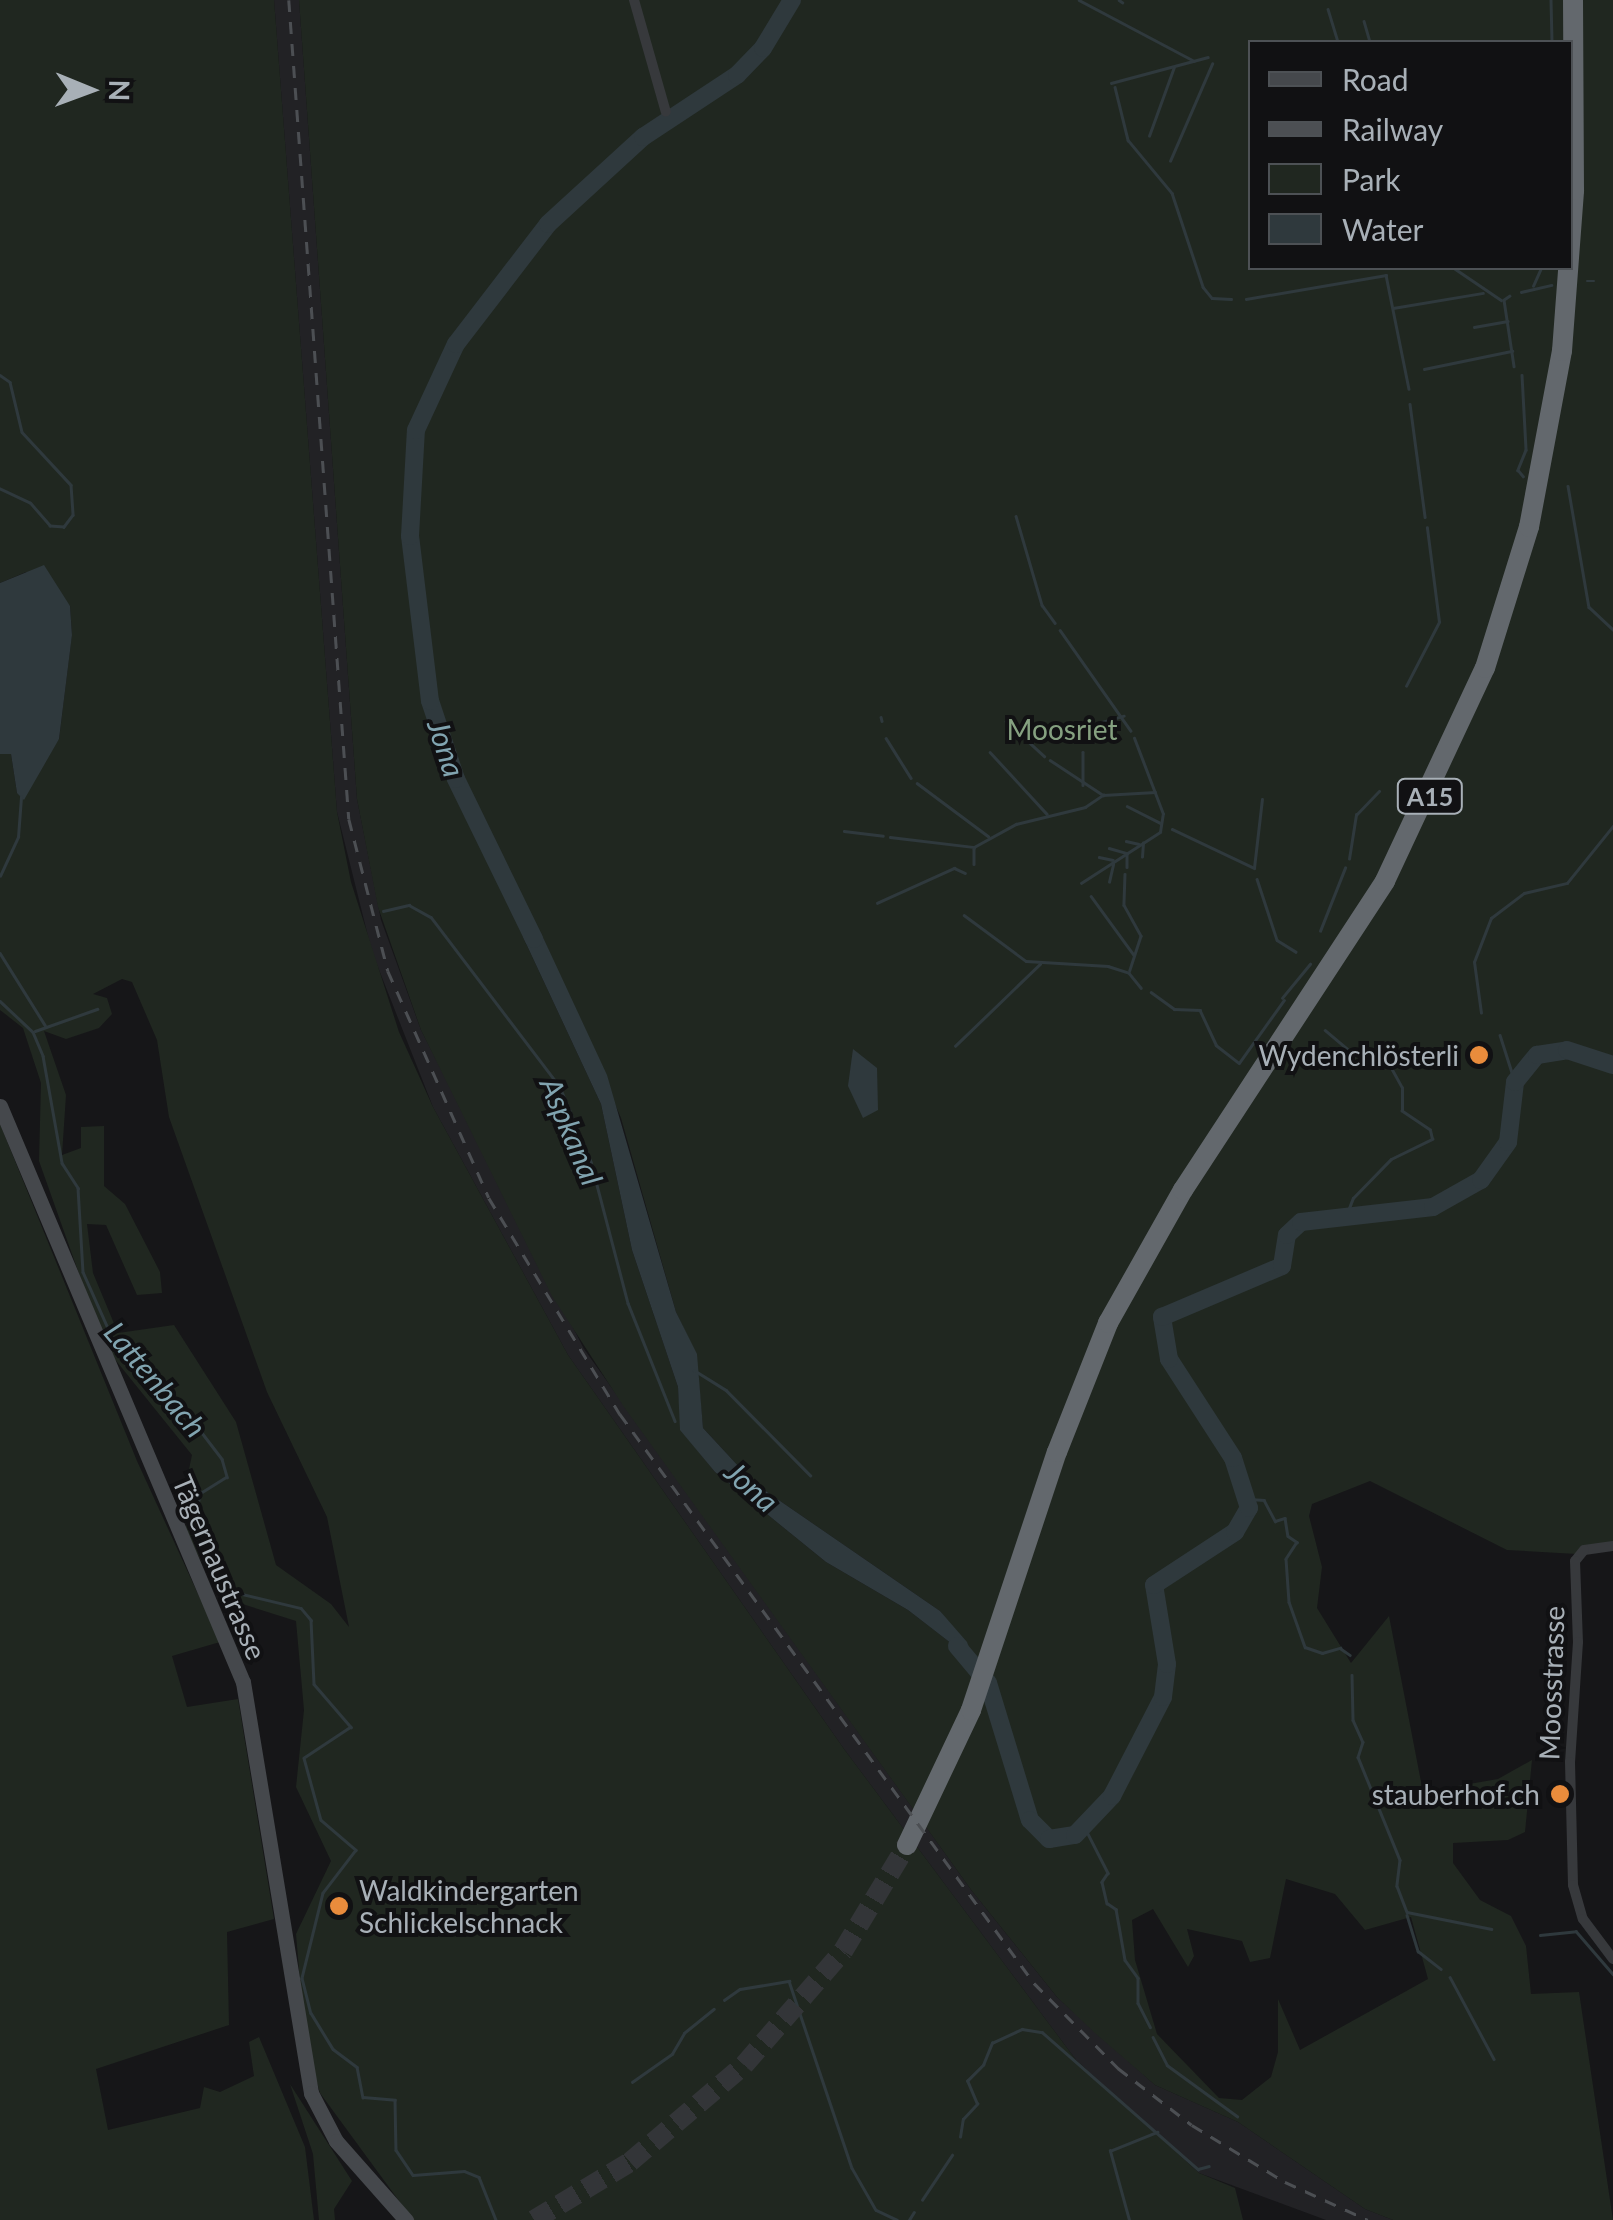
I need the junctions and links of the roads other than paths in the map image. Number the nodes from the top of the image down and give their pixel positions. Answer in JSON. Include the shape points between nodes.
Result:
{"nodes":[{"id":1,"x":634,"y":0,"type":"edge"},
{"id":2,"x":1573,"y":0,"type":"edge"},
{"id":3,"x":666,"y":112,"type":"dead end"},
{"id":4,"x":1573,"y":203,"type":"edge"},
{"id":5,"x":1568,"y":270,"type":"edge"},
{"id":6,"x":0,"y":1106,"type":"edge"},
{"id":7,"x":1613,"y":1546,"type":"edge"},
{"id":8,"x":907,"y":1845,"type":"tunnel mouth"},
{"id":9,"x":1613,"y":1959,"type":"edge"},
{"id":10,"x":406,"y":2220,"type":"edge"}],
"edges":[{"from":1,"to":3,"type":"street"},
{"from":2,"to":4,"type":"highway","number":"A15"},
{"from":5,"to":8,"type":"highway","number":"A15","via":[[1542,468],[1497,632],[1453,747],[1385,881],[1177,1200],[1108,1324],[965,1724]]},
{"from":6,"to":10,"type":"street","name":"Tägernaustrasse","via":[[243,1682],[311,2093],[336,2141]]},
{"from":7,"to":9,"type":"street","name":"Moosstrasse","via":[[1584,1550],[1575,1562],[1570,1762],[1574,1885],[1584,1918]]}]}
